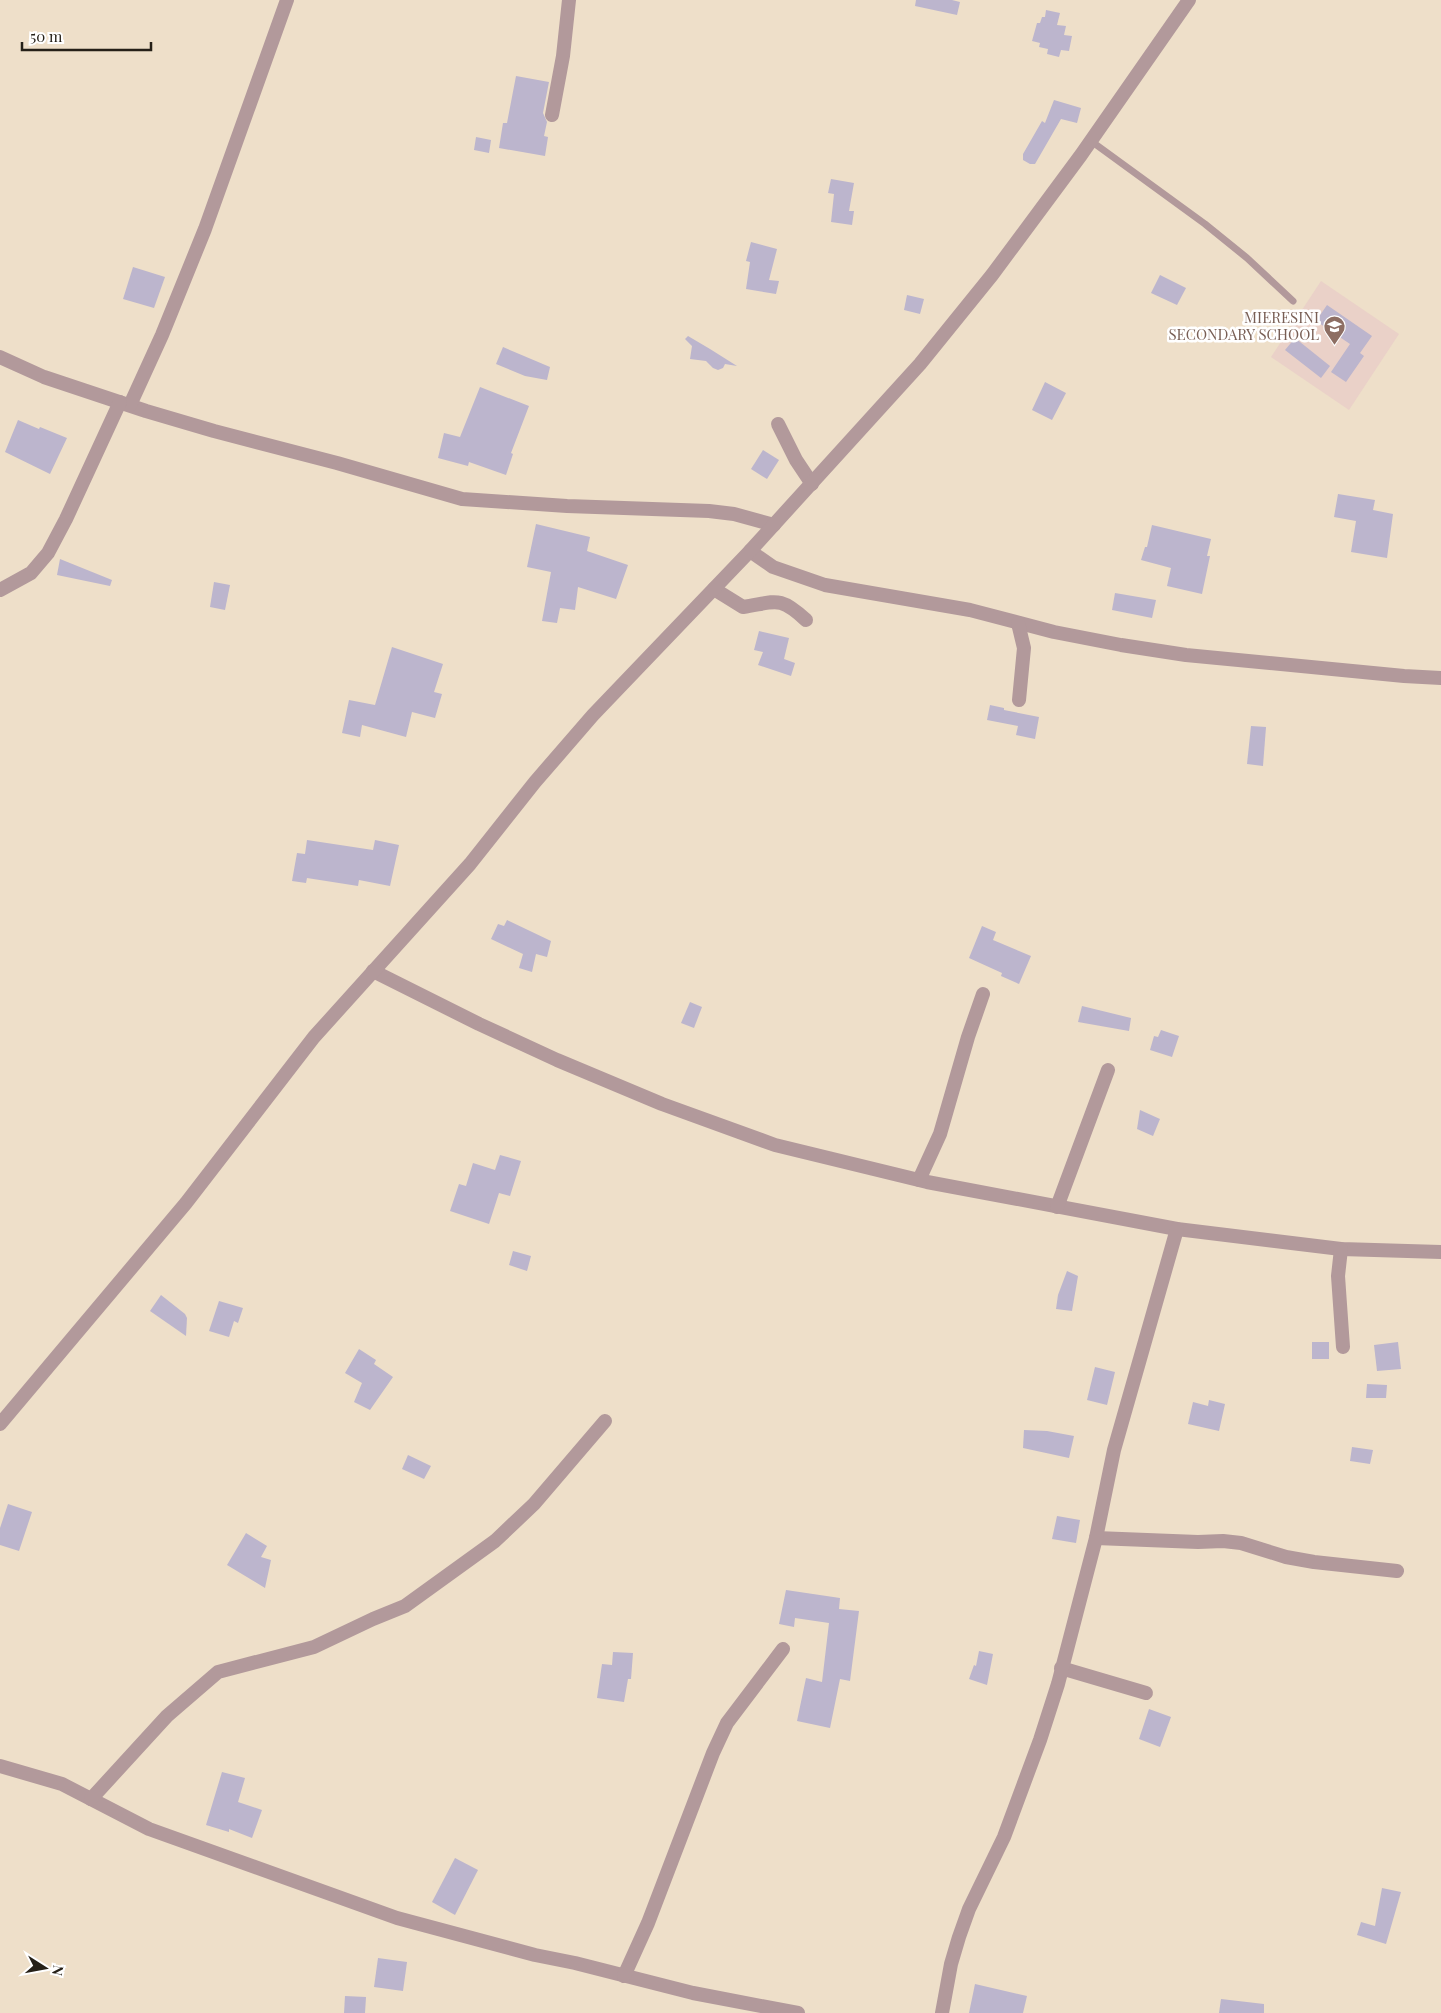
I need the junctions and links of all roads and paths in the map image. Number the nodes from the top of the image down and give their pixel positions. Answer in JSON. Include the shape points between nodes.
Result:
{"nodes":[{"id":1,"x":287,"y":0,"type":"edge"},
{"id":2,"x":569,"y":0,"type":"edge"},
{"id":3,"x":1189,"y":0,"type":"edge"},
{"id":4,"x":552,"y":115,"type":"dead end"},
{"id":5,"x":1090,"y":140,"type":"junction"},
{"id":6,"x":1293,"y":301,"type":"dead end"},
{"id":7,"x":0,"y":357,"type":"edge"},
{"id":8,"x":125,"y":404,"type":"junction"},
{"id":9,"x":778,"y":424,"type":"dead end"},
{"id":10,"x":812,"y":484,"type":"junction"},
{"id":11,"x":774,"y":525,"type":"junction"},
{"id":12,"x":750,"y":551,"type":"junction"},
{"id":13,"x":714,"y":589,"type":"junction"},
{"id":14,"x":0,"y":590,"type":"edge"},
{"id":15,"x":806,"y":620,"type":"dead end"},
{"id":16,"x":1018,"y":623,"type":"junction"},
{"id":17,"x":1441,"y":678,"type":"edge"},
{"id":18,"x":1019,"y":700,"type":"dead end"},
{"id":19,"x":373,"y":971,"type":"junction"},
{"id":20,"x":983,"y":994,"type":"dead end"},
{"id":21,"x":1108,"y":1070,"type":"dead end"},
{"id":22,"x":919,"y":1180,"type":"junction"},
{"id":23,"x":1057,"y":1207,"type":"junction"},
{"id":24,"x":1177,"y":1229,"type":"junction"},
{"id":25,"x":1341,"y":1249,"type":"junction"},
{"id":26,"x":1441,"y":1252,"type":"edge"},
{"id":27,"x":1344,"y":1347,"type":"dead end"},
{"id":28,"x":606,"y":1421,"type":"dead end"},
{"id":29,"x":0,"y":1424,"type":"edge"},
{"id":30,"x":1096,"y":1538,"type":"junction"},
{"id":31,"x":1397,"y":1571,"type":"dead end"},
{"id":32,"x":783,"y":1649,"type":"dead end"},
{"id":33,"x":1061,"y":1668,"type":"junction"},
{"id":34,"x":1146,"y":1693,"type":"dead end"},
{"id":35,"x":0,"y":1766,"type":"edge"},
{"id":36,"x":91,"y":1799,"type":"junction"},
{"id":37,"x":624,"y":1976,"type":"junction"},
{"id":38,"x":798,"y":2013,"type":"edge"},
{"id":39,"x":942,"y":2013,"type":"edge"}],
"edges":[{"from":1,"to":8,"type":"street","via":[[205,229],[162,335]]},
{"from":2,"to":4,"type":"street"},
{"from":3,"to":5,"type":"street"},
{"from":5,"to":6,"type":"lane","via":[[1205,224]]},
{"from":5,"to":10,"type":"street","via":[[992,275],[932,349]]},
{"from":7,"to":8,"type":"street","via":[[44,377]]},
{"from":8,"to":11,"type":"street","via":[[462,498],[576,507],[709,511]]},
{"from":8,"to":14,"type":"street","via":[[48,553],[31,573]]},
{"from":9,"to":10,"type":"street"},
{"from":10,"to":11,"type":"street"},
{"from":11,"to":12,"type":"street"},
{"from":12,"to":13,"type":"street"},
{"from":12,"to":16,"type":"street","via":[[773,567],[825,585],[970,610]]},
{"from":13,"to":15,"type":"street","via":[[742,607],[770,602],[789,605]]},
{"from":13,"to":19,"type":"street","via":[[593,715],[470,864]]},
{"from":16,"to":17,"type":"street","via":[[1186,655]]},
{"from":16,"to":18,"type":"street","via":[[1024,648]]},
{"from":19,"to":22,"type":"street","via":[[487,1028],[662,1104],[775,1145]]},
{"from":19,"to":29,"type":"street","via":[[314,1037],[186,1203]]},
{"from":20,"to":22,"type":"street","via":[[940,1134]]},
{"from":21,"to":23,"type":"street"},
{"from":22,"to":23,"type":"street"},
{"from":23,"to":24,"type":"street"},
{"from":24,"to":25,"type":"street"},
{"from":24,"to":30,"type":"street","via":[[1114,1450]]},
{"from":25,"to":26,"type":"street"},
{"from":25,"to":27,"type":"street","via":[[1338,1276]]},
{"from":28,"to":36,"type":"street","via":[[534,1504],[495,1541],[405,1606],[314,1647],[218,1672],[167,1716]]},
{"from":30,"to":31,"type":"street","via":[[1241,1543],[1286,1557]]},
{"from":30,"to":33,"type":"street"},
{"from":32,"to":37,"type":"street","via":[[727,1723]]},
{"from":33,"to":34,"type":"street"},
{"from":33,"to":39,"type":"street","via":[[1019,1799],[959,1936]]},
{"from":35,"to":36,"type":"street","via":[[62,1784]]},
{"from":36,"to":37,"type":"street","via":[[149,1829],[397,1918]]},
{"from":37,"to":38,"type":"street"}]}
